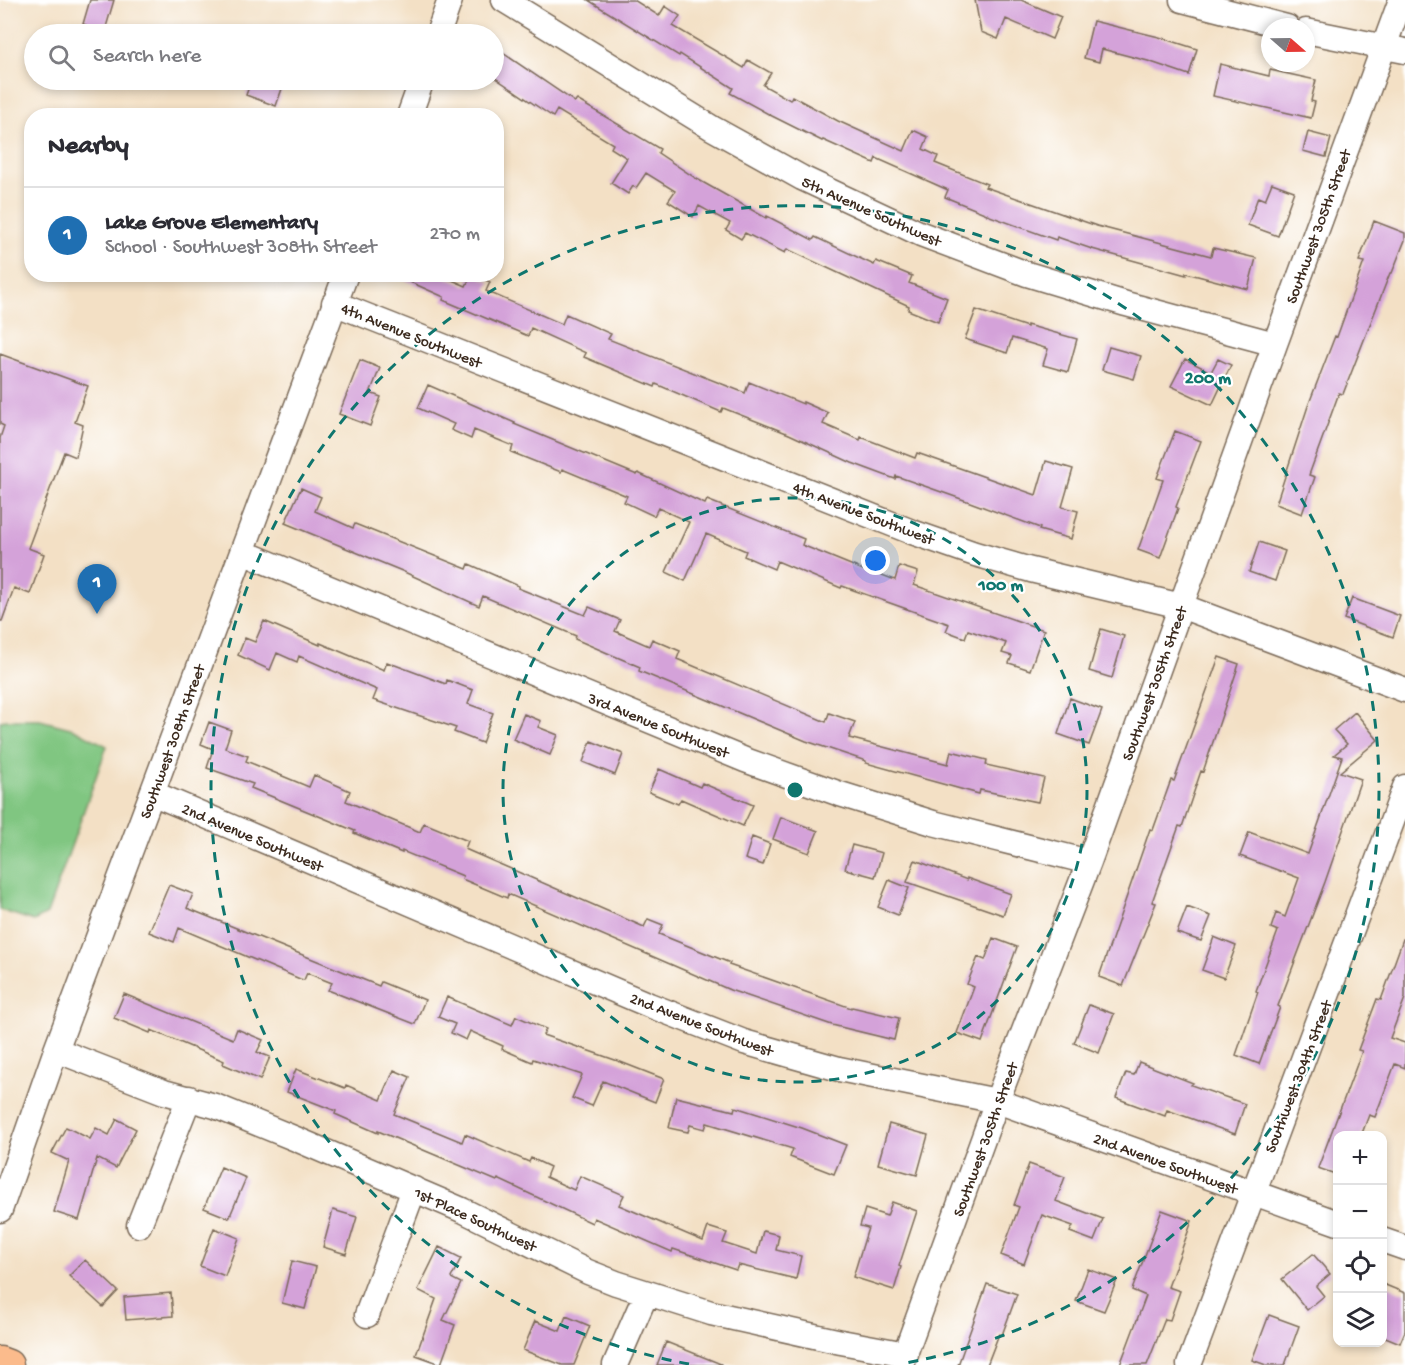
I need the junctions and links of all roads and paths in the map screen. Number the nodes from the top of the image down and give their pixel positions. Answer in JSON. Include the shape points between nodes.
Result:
{"nodes":[{"id":1,"x":450,"y":0,"type":"edge"},
{"id":2,"x":504,"y":0,"type":"edge"},
{"id":3,"x":1182,"y":0,"type":"edge"},
{"id":4,"x":1401,"y":0,"type":"edge"},
{"id":5,"x":1261,"y":20,"type":"edge"},
{"id":6,"x":442,"y":24,"type":"edge"},
{"id":7,"x":1315,"y":33,"type":"edge"},
{"id":8,"x":1394,"y":50,"type":"edge"},
{"id":9,"x":418,"y":90,"type":"edge"},
{"id":10,"x":412,"y":108,"type":"edge"},
{"id":11,"x":343,"y":282,"type":"edge"},
{"id":12,"x":334,"y":303,"type":"junction"},
{"id":13,"x":1275,"y":344,"type":"junction"},
{"id":14,"x":242,"y":552,"type":"junction"},
{"id":15,"x":1181,"y":606,"type":"junction"},
{"id":16,"x":1405,"y":690,"type":"edge"},
{"id":17,"x":1405,"y":787,"type":"edge"},
{"id":18,"x":152,"y":793,"type":"junction"},
{"id":19,"x":1089,"y":862,"type":"junction"},
{"id":20,"x":56,"y":1050,"type":"junction"},
{"id":21,"x":189,"y":1098,"type":"junction"},
{"id":22,"x":997,"y":1101,"type":"junction"},
{"id":23,"x":414,"y":1189,"type":"junction"},
{"id":24,"x":1252,"y":1192,"type":"junction"},
{"id":25,"x":0,"y":1210,"type":"edge"},
{"id":26,"x":1333,"y":1221,"type":"edge"},
{"id":27,"x":139,"y":1226,"type":"dead end"},
{"id":28,"x":1387,"y":1241,"type":"edge"},
{"id":29,"x":1405,"y":1248,"type":"edge"},
{"id":30,"x":646,"y":1294,"type":"junction"},
{"id":31,"x":367,"y":1315,"type":"dead end"},
{"id":32,"x":903,"y":1359,"type":"edge"},
{"id":33,"x":0,"y":1362,"type":"edge"},
{"id":34,"x":8,"y":1365,"type":"edge"},
{"id":35,"x":615,"y":1365,"type":"edge"},
{"id":36,"x":1188,"y":1365,"type":"edge"}],
"edges":[{"from":1,"to":6,"type":"street"},
{"from":2,"to":13,"type":"street","name":"5th Avenue Southwest","via":[[742,145],[921,234],[1028,274]]},
{"from":3,"to":5,"type":"street"},
{"from":4,"to":8,"type":"street","name":"Southwest 305th Street"},
{"from":7,"to":8,"type":"street"},
{"from":8,"to":13,"type":"street","name":"Southwest 305th Street"},
{"from":9,"to":10,"type":"street"},
{"from":11,"to":12,"type":"street","name":"Southwest 308th Street"},
{"from":12,"to":14,"type":"street","name":"Southwest 308th Street"},
{"from":12,"to":15,"type":"street","name":"4th Avenue Southwest","via":[[912,532],[1030,570]]},
{"from":13,"to":15,"type":"street","name":"Southwest 305th Street"},
{"from":14,"to":18,"type":"street","name":"Southwest 308th Street"},
{"from":14,"to":19,"type":"street","name":"3rd Avenue Southwest","via":[[746,760],[933,823]]},
{"from":15,"to":16,"type":"street","name":"4th Avenue Southwest"},
{"from":15,"to":19,"type":"street","name":"Southwest 305th Street"},
{"from":17,"to":24,"type":"street","name":"Southwest 304th Street"},
{"from":18,"to":20,"type":"street","name":"Southwest 308th Street"},
{"from":18,"to":22,"type":"street","name":"2nd Avenue Southwest","via":[[744,1042],[839,1069]]},
{"from":19,"to":22,"type":"street","name":"Southwest 305th Street"},
{"from":20,"to":21,"type":"street","name":"1st Place Southwest"},
{"from":20,"to":25,"type":"street","name":"Southwest 308th Street"},
{"from":21,"to":23,"type":"street","name":"1st Place Southwest"},
{"from":21,"to":27,"type":"street"},
{"from":22,"to":24,"type":"street","name":"2nd Avenue Southwest"},
{"from":22,"to":32,"type":"street","name":"Southwest 305th Street"},
{"from":23,"to":30,"type":"street","name":"1st Place Southwest","via":[[588,1272]]},
{"from":23,"to":31,"type":"street"},
{"from":24,"to":26,"type":"street","name":"2nd Avenue Southwest"},
{"from":24,"to":36,"type":"street","name":"Southwest 304th Street"},
{"from":28,"to":29,"type":"street"},
{"from":30,"to":32,"type":"street","name":"1st Place Southwest"},
{"from":30,"to":35,"type":"street"},
{"from":33,"to":34,"type":"main road"}]}
